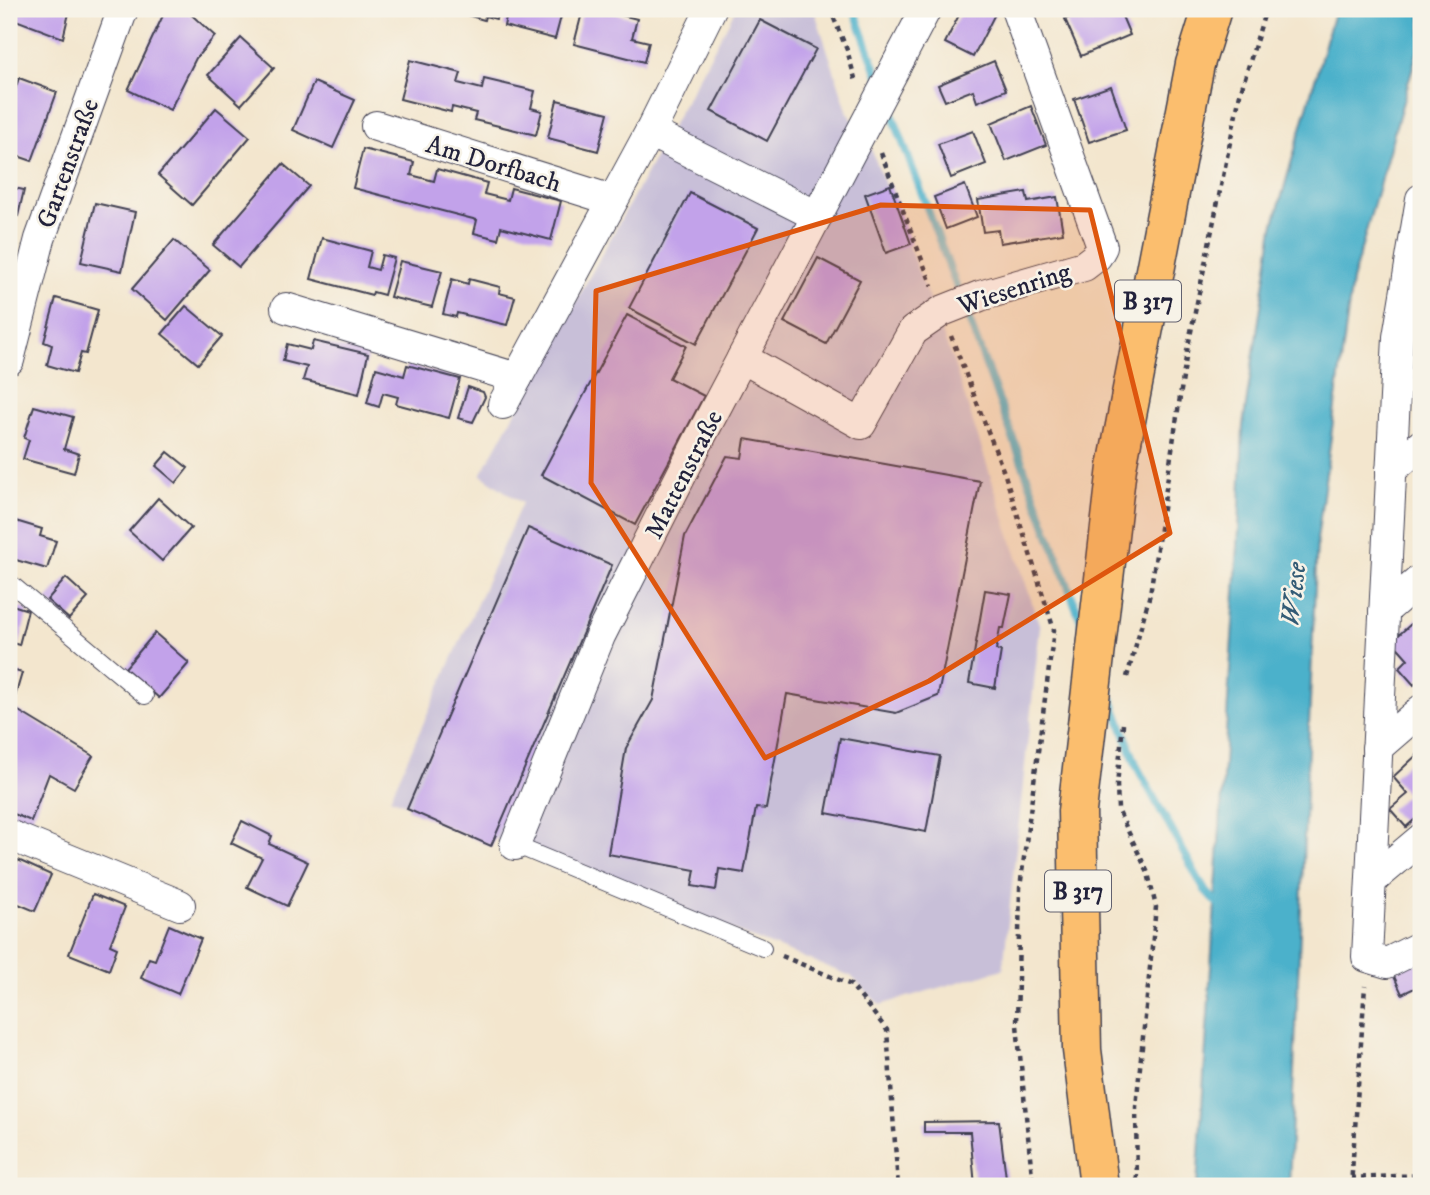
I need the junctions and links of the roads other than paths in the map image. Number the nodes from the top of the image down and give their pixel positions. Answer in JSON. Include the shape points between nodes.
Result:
{"nodes":[{"id":1,"x":123,"y":9,"type":"edge"},
{"id":2,"x":926,"y":9,"type":"edge"},
{"id":3,"x":1016,"y":9,"type":"edge"},
{"id":4,"x":1212,"y":9,"type":"edge"},
{"id":5,"x":702,"y":11,"type":"edge"},
{"id":6,"x":376,"y":126,"type":"dead end"},
{"id":7,"x":650,"y":132,"type":"junction"},
{"id":8,"x":1421,"y":199,"type":"edge"},
{"id":9,"x":612,"y":200,"type":"junction"},
{"id":10,"x":817,"y":216,"type":"junction"},
{"id":11,"x":286,"y":308,"type":"dead end"},
{"id":12,"x":1421,"y":317,"type":"edge"},
{"id":13,"x":1398,"y":337,"type":"junction"},
{"id":14,"x":742,"y":358,"type":"junction"},
{"id":15,"x":9,"y":360,"type":"edge"},
{"id":16,"x":1421,"y":445,"type":"edge"},
{"id":17,"x":1391,"y":470,"type":"junction"},
{"id":18,"x":1421,"y":579,"type":"edge"},
{"id":19,"x":9,"y":582,"type":"edge"},
{"id":20,"x":1384,"y":611,"type":"junction"},
{"id":21,"x":145,"y":696,"type":"dead end"},
{"id":22,"x":1421,"y":710,"type":"edge"},
{"id":23,"x":1377,"y":748,"type":"junction"},
{"id":24,"x":9,"y":835,"type":"edge"},
{"id":25,"x":1421,"y":839,"type":"edge"},
{"id":26,"x":516,"y":845,"type":"joint"},
{"id":27,"x":1371,"y":881,"type":"junction"},
{"id":28,"x":180,"y":905,"type":"dead end"},
{"id":29,"x":1421,"y":946,"type":"edge"},
{"id":30,"x":763,"y":948,"type":"road end"},
{"id":31,"x":1099,"y":1186,"type":"edge"}],
"edges":[{"from":1,"to":15,"type":"street","name":"Gartenstraße","via":[[40,239]]},
{"from":2,"to":10,"type":"street","name":"Mattenstraße"},
{"from":3,"to":14,"type":"street","name":"Wiesenring","via":[[1102,247],[1097,256],[1084,266],[980,296],[913,331],[861,424]]},
{"from":4,"to":31,"type":"main road","number":"B 317","via":[[1195,64],[1117,467],[1077,811],[1082,1050]]},
{"from":5,"to":7,"type":"street"},
{"from":6,"to":9,"type":"street","name":"Am Dorfbach"},
{"from":7,"to":9,"type":"street"},
{"from":7,"to":10,"type":"street"},
{"from":8,"to":13,"type":"street"},
{"from":9,"to":11,"type":"street","via":[[510,391]]},
{"from":10,"to":14,"type":"street","name":"Mattenstraße"},
{"from":12,"to":13,"type":"street"},
{"from":13,"to":17,"type":"street"},
{"from":14,"to":26,"type":"street","name":"Mattenstraße","via":[[600,636]]},
{"from":16,"to":17,"type":"street"},
{"from":17,"to":20,"type":"street"},
{"from":18,"to":20,"type":"street"},
{"from":19,"to":21,"type":"lane"},
{"from":20,"to":23,"type":"street"},
{"from":22,"to":23,"type":"street"},
{"from":23,"to":27,"type":"street"},
{"from":24,"to":28,"type":"street"},
{"from":25,"to":27,"type":"street"},
{"from":26,"to":30,"type":"lane"},
{"from":27,"to":29,"type":"street","via":[[1367,957],[1387,963]]}]}
